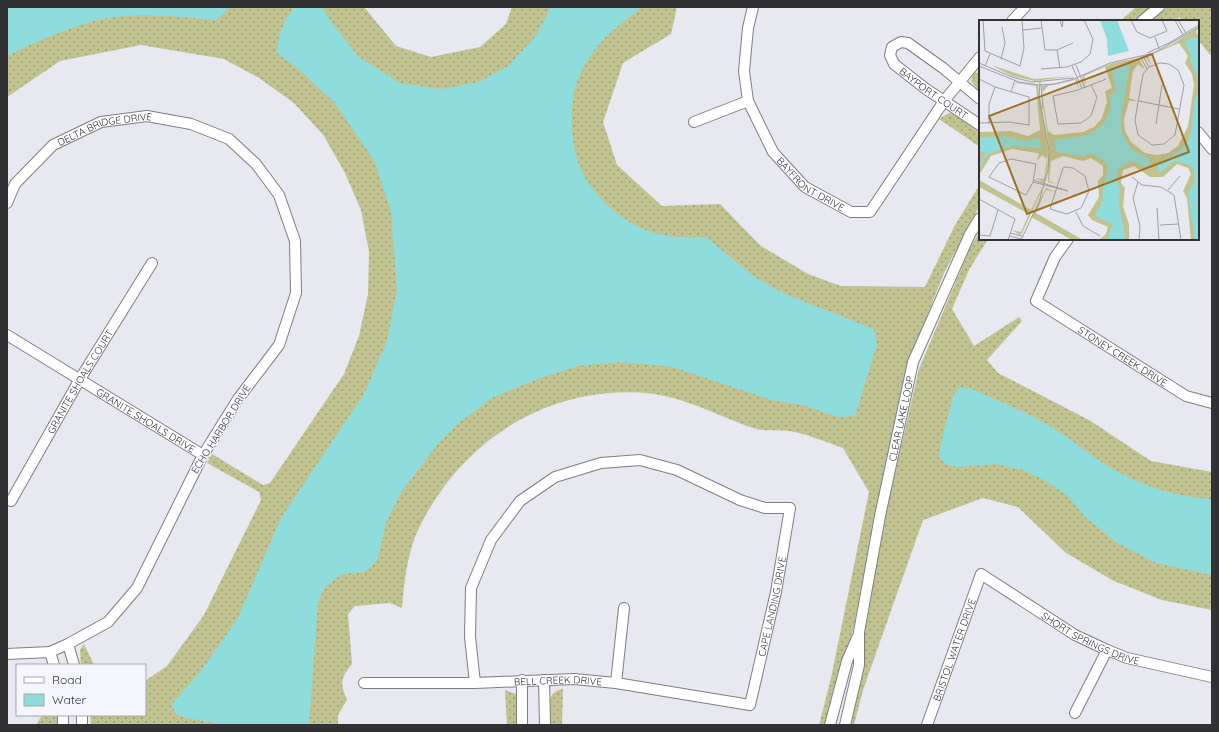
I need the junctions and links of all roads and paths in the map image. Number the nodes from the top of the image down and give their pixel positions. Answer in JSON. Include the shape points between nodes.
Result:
{"nodes":[{"id":1,"x":753,"y":7,"type":"edge"},
{"id":2,"x":1025,"y":7,"type":"edge"},
{"id":3,"x":1159,"y":7,"type":"edge"},
{"id":4,"x":1013,"y":20,"type":"edge"},
{"id":5,"x":1143,"y":20,"type":"edge"},
{"id":6,"x":979,"y":58,"type":"edge"},
{"id":7,"x":959,"y":81,"type":"junction"},
{"id":8,"x":979,"y":98,"type":"edge"},
{"id":9,"x":748,"y":101,"type":"junction"},
{"id":10,"x":944,"y":101,"type":"junction"},
{"id":11,"x":694,"y":122,"type":"dead end"},
{"id":12,"x":979,"y":124,"type":"edge"},
{"id":13,"x":1199,"y":133,"type":"edge"},
{"id":14,"x":229,"y":139,"type":"joint"},
{"id":15,"x":1212,"y":149,"type":"edge"},
{"id":16,"x":7,"y":203,"type":"edge"},
{"id":17,"x":979,"y":220,"type":"edge"},
{"id":18,"x":1067,"y":240,"type":"edge"},
{"id":19,"x":152,"y":263,"type":"dead end"},
{"id":20,"x":7,"y":335,"type":"edge"},
{"id":21,"x":80,"y":379,"type":"junction"},
{"id":22,"x":1212,"y":403,"type":"edge"},
{"id":23,"x":203,"y":455,"type":"junction"},
{"id":24,"x":11,"y":501,"type":"dead end"},
{"id":25,"x":982,"y":574,"type":"joint"},
{"id":26,"x":624,"y":608,"type":"dead end"},
{"id":27,"x":859,"y":632,"type":"junction"},
{"id":28,"x":68,"y":644,"type":"junction"},
{"id":29,"x":1107,"y":650,"type":"junction"},
{"id":30,"x":50,"y":652,"type":"junction"},
{"id":31,"x":7,"y":654,"type":"edge"},
{"id":32,"x":54,"y":664,"type":"edge"},
{"id":33,"x":74,"y":664,"type":"edge"},
{"id":34,"x":1212,"y":677,"type":"edge"},
{"id":35,"x":522,"y":680,"type":"junction"},
{"id":36,"x":544,"y":680,"type":"junction"},
{"id":37,"x":364,"y":683,"type":"dead end"},
{"id":38,"x":474,"y":683,"type":"junction"},
{"id":39,"x":616,"y":683,"type":"junction"},
{"id":40,"x":750,"y":705,"type":"joint"},
{"id":41,"x":1074,"y":713,"type":"dead end"},
{"id":42,"x":522,"y":725,"type":"edge"},
{"id":43,"x":545,"y":725,"type":"edge"},
{"id":44,"x":830,"y":725,"type":"edge"},
{"id":45,"x":846,"y":725,"type":"edge"},
{"id":46,"x":927,"y":725,"type":"edge"}],
"edges":[{"from":1,"to":9,"type":"street","name":"BAYFRONT DRIVE","via":[[748,28],[744,71]]},
{"from":2,"to":4,"type":"street"},
{"from":3,"to":5,"type":"street"},
{"from":6,"to":7,"type":"street","name":"BAYFRONT DRIVE"},
{"from":7,"to":8,"type":"street","name":"BAYPORT COURT"},
{"from":7,"to":10,"type":"street","name":"BAYFRONT DRIVE"},
{"from":7,"to":10,"type":"street","name":"BAYPORT COURT","via":[[908,43],[901,42],[892,47],[890,55],[894,64]]},
{"from":9,"to":10,"type":"street","name":"BAYFRONT DRIVE","via":[[773,152],[805,187],[851,212],[870,212]]},
{"from":9,"to":11,"type":"street"},
{"from":10,"to":12,"type":"street","name":"BAYPORT COURT"},
{"from":13,"to":15,"type":"street"},
{"from":14,"to":16,"type":"street","name":"DELTA BRIDGE DRIVE","via":[[191,124],[147,116],[101,122],[53,145],[15,184]]},
{"from":14,"to":23,"type":"street","name":"ECHO HARBOR DRIVE","via":[[256,164],[279,196],[295,241],[296,293],[279,344],[238,399]]},
{"from":17,"to":27,"type":"street","name":"CLEAR LAKE LOOP","via":[[970,234],[913,362],[880,516]]},
{"from":18,"to":22,"type":"street","name":"STONEY CREEK DRIVE","via":[[1055,257],[1036,301],[1186,396]]},
{"from":19,"to":21,"type":"street","name":"GRANITE SHOALS COURT"},
{"from":20,"to":21,"type":"street","name":"GRANITE SHOALS DRIVE"},
{"from":21,"to":23,"type":"street","name":"GRANITE SHOALS DRIVE"},
{"from":21,"to":24,"type":"street","name":"GRANITE SHOALS COURT"},
{"from":23,"to":28,"type":"street","name":"ECHO HARBOR DRIVE","via":[[137,588],[108,622]]},
{"from":25,"to":29,"type":"street","name":"SHORT SPRINGS DRIVE","via":[[1075,635]]},
{"from":25,"to":46,"type":"street","name":"BRISTOL WATER DRIVE"},
{"from":26,"to":39,"type":"street"},
{"from":27,"to":44,"type":"street","name":"CLEAR LAKE LOOP","via":[[847,661]]},
{"from":27,"to":45,"type":"street","name":"CLEAR LAKE LOOP","via":[[858,665]]},
{"from":28,"to":30,"type":"street","name":"ECHO HARBOR DRIVE"},
{"from":28,"to":33,"type":"street"},
{"from":29,"to":34,"type":"street","name":"SHORT SPRINGS DRIVE","via":[[1127,658]]},
{"from":29,"to":41,"type":"street"},
{"from":30,"to":31,"type":"street","name":"ECHO HARBOR DRIVE"},
{"from":30,"to":32,"type":"street"},
{"from":35,"to":36,"type":"street","name":"BELL CREEK DRIVE"},
{"from":35,"to":38,"type":"street","name":"BELL CREEK DRIVE"},
{"from":35,"to":42,"type":"street"},
{"from":36,"to":39,"type":"street","name":"BELL CREEK DRIVE","via":[[574,679]]},
{"from":36,"to":43,"type":"street"},
{"from":37,"to":38,"type":"street","name":"BELL CREEK DRIVE"},
{"from":38,"to":40,"type":"street","name":"CAPE LANDING DRIVE","via":[[470,637],[471,588],[491,540],[520,501],[554,477],[601,463],[640,460],[677,470],[740,500],[765,508],[790,508],[776,592]]},
{"from":39,"to":40,"type":"street","name":"BELL CREEK DRIVE"}]}
